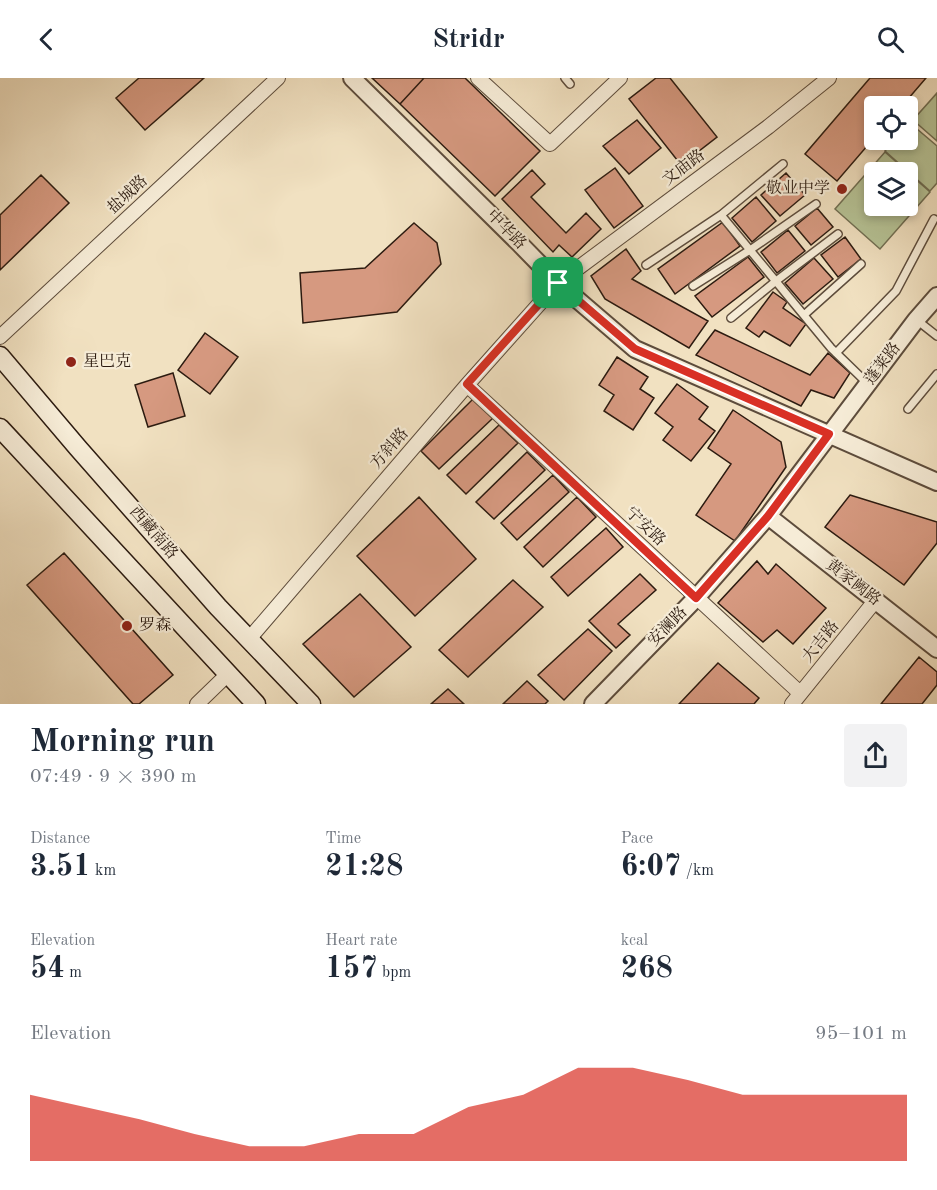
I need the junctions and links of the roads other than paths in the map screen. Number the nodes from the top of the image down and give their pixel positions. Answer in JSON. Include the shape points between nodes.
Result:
{"nodes":[{"id":1,"x":278,"y":78,"type":"edge"},
{"id":2,"x":351,"y":78,"type":"edge"},
{"id":3,"x":478,"y":78,"type":"edge"},
{"id":4,"x":565,"y":78,"type":"edge"},
{"id":5,"x":620,"y":78,"type":"edge"},
{"id":6,"x":829,"y":78,"type":"edge"},
{"id":7,"x":570,"y":84,"type":"dead end"},
{"id":8,"x":783,"y":164,"type":"dead end"},
{"id":9,"x":816,"y":204,"type":"dead end"},
{"id":10,"x":721,"y":215,"type":"junction"},
{"id":11,"x":934,"y":219,"type":"dead end"},
{"id":12,"x":838,"y":234,"type":"dead end"},
{"id":13,"x":750,"y":250,"type":"junction"},
{"id":14,"x":861,"y":264,"type":"dead end"},
{"id":15,"x":646,"y":266,"type":"dead end"},
{"id":16,"x":776,"y":281,"type":"junction"},
{"id":17,"x":558,"y":283,"type":"junction"},
{"id":18,"x":693,"y":286,"type":"dead end"},
{"id":19,"x":937,"y":296,"type":"edge"},
{"id":20,"x":804,"y":315,"type":"junction"},
{"id":21,"x":731,"y":318,"type":"dead end"},
{"id":22,"x":916,"y":320,"type":"junction"},
{"id":23,"x":937,"y":336,"type":"edge"},
{"id":24,"x":0,"y":337,"type":"edge"},
{"id":25,"x":836,"y":353,"type":"junction"},
{"id":26,"x":0,"y":356,"type":"edge"},
{"id":27,"x":937,"y":374,"type":"edge"},
{"id":28,"x":467,"y":384,"type":"junction"},
{"id":29,"x":868,"y":384,"type":"junction"},
{"id":30,"x":908,"y":409,"type":"dead end"},
{"id":31,"x":0,"y":428,"type":"edge"},
{"id":32,"x":829,"y":434,"type":"junction"},
{"id":33,"x":937,"y":482,"type":"edge"},
{"id":34,"x":768,"y":516,"type":"junction"},
{"id":35,"x":696,"y":598,"type":"junction"},
{"id":36,"x":875,"y":601,"type":"junction"},
{"id":37,"x":249,"y":639,"type":"junction"},
{"id":38,"x":937,"y":650,"type":"edge"},
{"id":39,"x":228,"y":674,"type":"junction"},
{"id":40,"x":796,"y":699,"type":"edge"},
{"id":41,"x":197,"y":704,"type":"edge"},
{"id":42,"x":256,"y":704,"type":"edge"},
{"id":43,"x":311,"y":704,"type":"edge"},
{"id":44,"x":593,"y":704,"type":"edge"}],
"edges":[{"from":1,"to":24,"type":"street","name":"盐城路"},
{"from":2,"to":17,"type":"street","name":"中华路"},
{"from":3,"to":5,"type":"street","via":[[550,144]]},
{"from":4,"to":7,"type":"lane"},
{"from":6,"to":17,"type":"street","name":"文庙路"},
{"from":8,"to":10,"type":"lane"},
{"from":9,"to":13,"type":"lane"},
{"from":10,"to":13,"type":"lane"},
{"from":10,"to":15,"type":"lane"},
{"from":11,"to":25,"type":"lane","via":[[896,291]]},
{"from":12,"to":16,"type":"lane"},
{"from":13,"to":16,"type":"lane"},
{"from":13,"to":18,"type":"lane"},
{"from":14,"to":20,"type":"lane"},
{"from":16,"to":20,"type":"lane"},
{"from":16,"to":21,"type":"lane"},
{"from":17,"to":28,"type":"street","name":"方斜路"},
{"from":17,"to":32,"type":"street","name":"中华路","via":[[635,349]]},
{"from":19,"to":22,"type":"street","name":"蓬莱路"},
{"from":20,"to":25,"type":"lane"},
{"from":22,"to":23,"type":"lane"},
{"from":22,"to":29,"type":"street","name":"蓬莱路"},
{"from":25,"to":29,"type":"lane"},
{"from":26,"to":37,"type":"main road","name":"西藏南路"},
{"from":27,"to":30,"type":"lane"},
{"from":28,"to":35,"type":"street","name":"宁安路"},
{"from":28,"to":37,"type":"street","name":"方斜路"},
{"from":29,"to":32,"type":"street","name":"蓬莱路"},
{"from":31,"to":39,"type":"main road"},
{"from":32,"to":33,"type":"street","name":"中华路"},
{"from":32,"to":34,"type":"street","name":"安澜路"},
{"from":34,"to":35,"type":"street","name":"安澜路"},
{"from":34,"to":36,"type":"street","name":"黄家阙路"},
{"from":35,"to":40,"type":"street","name":"宁安路"},
{"from":35,"to":44,"type":"street","name":"安澜路"},
{"from":36,"to":38,"type":"street","name":"黄家阙路"},
{"from":36,"to":40,"type":"street","name":"大吉路"},
{"from":37,"to":43,"type":"main road","name":"西藏南路"},
{"from":39,"to":41,"type":"street"},
{"from":39,"to":42,"type":"main road"}]}
